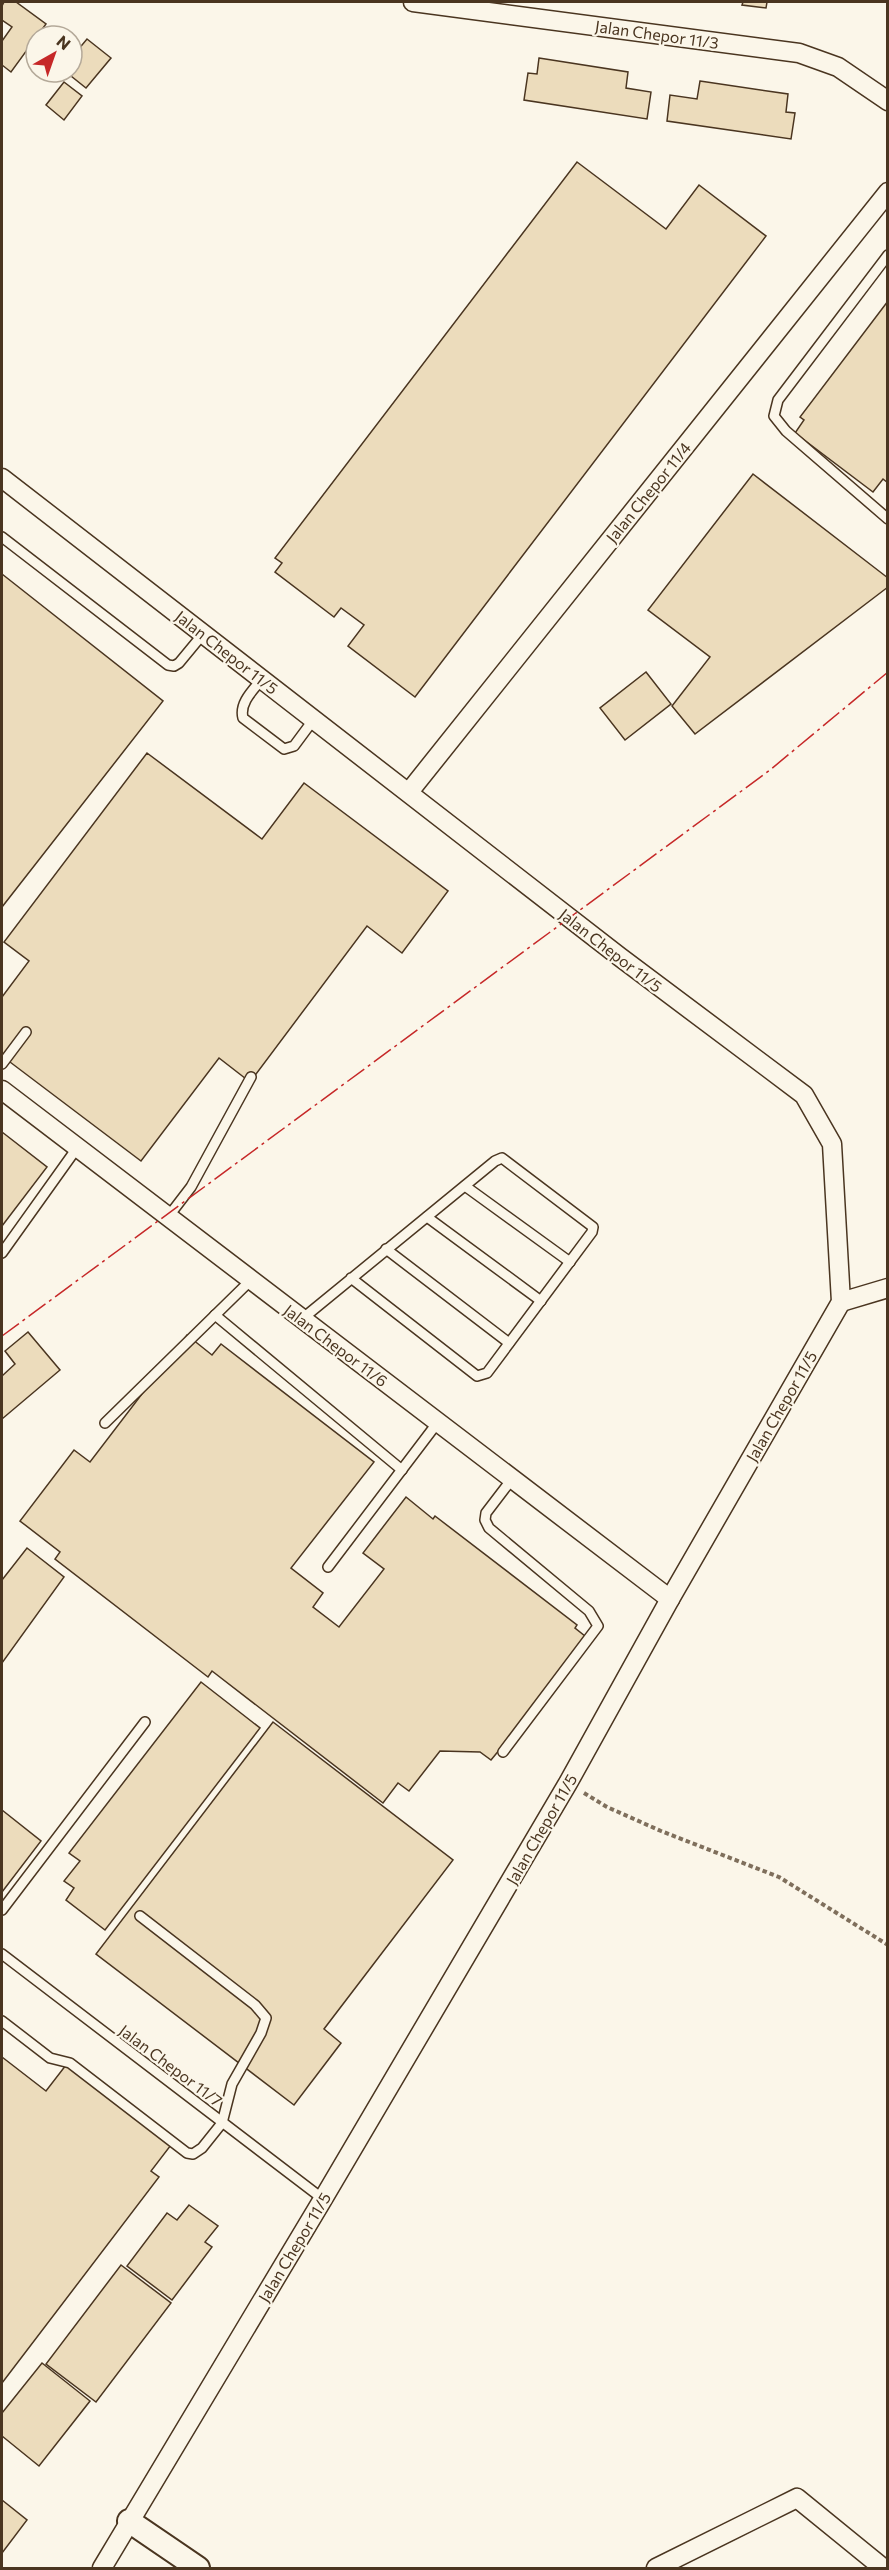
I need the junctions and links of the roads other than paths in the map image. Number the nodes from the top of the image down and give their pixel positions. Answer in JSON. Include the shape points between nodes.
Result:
{"nodes":[{"id":1,"x":413,"y":2,"type":"edge"},
{"id":2,"x":888,"y":101,"type":"edge"},
{"id":3,"x":888,"y":192,"type":"edge"},
{"id":4,"x":888,"y":255,"type":"edge"},
{"id":5,"x":2,"y":478,"type":"edge"},
{"id":6,"x":888,"y":519,"type":"edge"},
{"id":7,"x":2,"y":537,"type":"edge"},
{"id":8,"x":203,"y":634,"type":"junction"},
{"id":9,"x":262,"y":679,"type":"junction"},
{"id":10,"x":314,"y":720,"type":"junction"},
{"id":11,"x":409,"y":792,"type":"junction"},
{"id":12,"x":26,"y":1032,"type":"dead end"},
{"id":13,"x":2,"y":1064,"type":"edge"},
{"id":14,"x":251,"y":1077,"type":"dead end"},
{"id":15,"x":2,"y":1090,"type":"edge"},
{"id":16,"x":77,"y":1148,"type":"junction"},
{"id":17,"x":465,"y":1186,"type":"junction"},
{"id":18,"x":168,"y":1216,"type":"junction"},
{"id":19,"x":427,"y":1216,"type":"junction"},
{"id":20,"x":386,"y":1249,"type":"junction"},
{"id":21,"x":2,"y":1253,"type":"edge"},
{"id":22,"x":570,"y":1262,"type":"junction"},
{"id":23,"x":351,"y":1278,"type":"junction"},
{"id":24,"x":251,"y":1280,"type":"junction"},
{"id":25,"x":886,"y":1292,"type":"edge"},
{"id":26,"x":541,"y":1301,"type":"junction"},
{"id":27,"x":841,"y":1302,"type":"junction"},
{"id":28,"x":215,"y":1315,"type":"junction"},
{"id":29,"x":302,"y":1319,"type":"junction"},
{"id":30,"x":509,"y":1343,"type":"junction"},
{"id":31,"x":438,"y":1422,"type":"junction"},
{"id":32,"x":105,"y":1423,"type":"dead end"},
{"id":33,"x":402,"y":1470,"type":"junction"},
{"id":34,"x":512,"y":1479,"type":"junction"},
{"id":35,"x":328,"y":1567,"type":"dead end"},
{"id":36,"x":670,"y":1599,"type":"junction"},
{"id":37,"x":144,"y":1722,"type":"dead end"},
{"id":38,"x":503,"y":1752,"type":"dead end"},
{"id":39,"x":2,"y":1910,"type":"edge"},
{"id":40,"x":140,"y":1916,"type":"dead end"},
{"id":41,"x":2,"y":1954,"type":"edge"},
{"id":42,"x":2,"y":2021,"type":"edge"},
{"id":43,"x":222,"y":2123,"type":"junction"},
{"id":44,"x":323,"y":2199,"type":"junction"},
{"id":45,"x":129,"y":2521,"type":"junction"},
{"id":46,"x":102,"y":2568,"type":"edge"},
{"id":47,"x":198,"y":2568,"type":"edge"},
{"id":48,"x":656,"y":2568,"type":"edge"},
{"id":49,"x":883,"y":2568,"type":"edge"}],
"edges":[{"from":1,"to":2,"type":"street","name":"Jalan Chepor 11/3","via":[[799,53],[838,67]]},
{"from":3,"to":11,"type":"street","name":"Jalan Chepor 11/4"},
{"from":4,"to":6,"type":"lane","via":[[778,400],[774,416],[786,431]]},
{"from":5,"to":8,"type":"street","name":"Jalan Chepor 11/5"},
{"from":7,"to":8,"type":"lane","via":[[168,665],[179,663]]},
{"from":8,"to":9,"type":"street","name":"Jalan Chepor 11/5"},
{"from":9,"to":10,"type":"street","name":"Jalan Chepor 11/5"},
{"from":9,"to":10,"type":"lane","via":[[244,703],[243,718],[284,749],[294,746]]},
{"from":10,"to":11,"type":"street","name":"Jalan Chepor 11/5"},
{"from":11,"to":27,"type":"street","name":"Jalan Chepor 11/5","via":[[804,1095],[832,1144]]},
{"from":12,"to":13,"type":"lane"},
{"from":14,"to":18,"type":"lane","via":[[191,1187]]},
{"from":15,"to":16,"type":"street","name":"Jalan Chepor 11/6"},
{"from":16,"to":18,"type":"street","name":"Jalan Chepor 11/6"},
{"from":16,"to":21,"type":"lane"},
{"from":17,"to":19,"type":"lane"},
{"from":17,"to":22,"type":"lane"},
{"from":17,"to":22,"type":"lane","via":[[502,1158],[593,1227]]},
{"from":18,"to":24,"type":"street","name":"Jalan Chepor 11/6"},
{"from":19,"to":20,"type":"lane"},
{"from":19,"to":26,"type":"lane"},
{"from":20,"to":23,"type":"lane"},
{"from":20,"to":30,"type":"lane"},
{"from":22,"to":26,"type":"lane"},
{"from":23,"to":29,"type":"lane"},
{"from":23,"to":30,"type":"lane","via":[[477,1376],[487,1373]]},
{"from":24,"to":28,"type":"lane"},
{"from":24,"to":29,"type":"street","name":"Jalan Chepor 11/6"},
{"from":25,"to":27,"type":"street"},
{"from":26,"to":30,"type":"lane"},
{"from":27,"to":36,"type":"street","name":"Jalan Chepor 11/5"},
{"from":28,"to":32,"type":"lane"},
{"from":28,"to":33,"type":"lane"},
{"from":29,"to":31,"type":"street","name":"Jalan Chepor 11/6"},
{"from":31,"to":33,"type":"lane"},
{"from":31,"to":34,"type":"street","name":"Jalan Chepor 11/6"},
{"from":33,"to":35,"type":"lane"},
{"from":34,"to":36,"type":"street","name":"Jalan Chepor 11/6"},
{"from":34,"to":38,"type":"lane","via":[[486,1513],[489,1528],[589,1611],[598,1626]]},
{"from":36,"to":44,"type":"street","name":"Jalan Chepor 11/5","via":[[568,1783]]},
{"from":37,"to":39,"type":"lane"},
{"from":40,"to":43,"type":"lane","via":[[255,2005],[266,2018],[232,2084]]},
{"from":41,"to":43,"type":"lane","name":"Jalan Chepor 11/7"},
{"from":42,"to":43,"type":"lane","via":[[50,2058],[70,2063],[187,2153],[202,2148]]},
{"from":43,"to":44,"type":"lane","name":"Jalan Chepor 11/7"},
{"from":44,"to":45,"type":"street","name":"Jalan Chepor 11/5"},
{"from":45,"to":46,"type":"street","name":"Jalan Chepor 11/5"},
{"from":45,"to":47,"type":"street"},
{"from":48,"to":49,"type":"street","via":[[797,2498]]}]}
